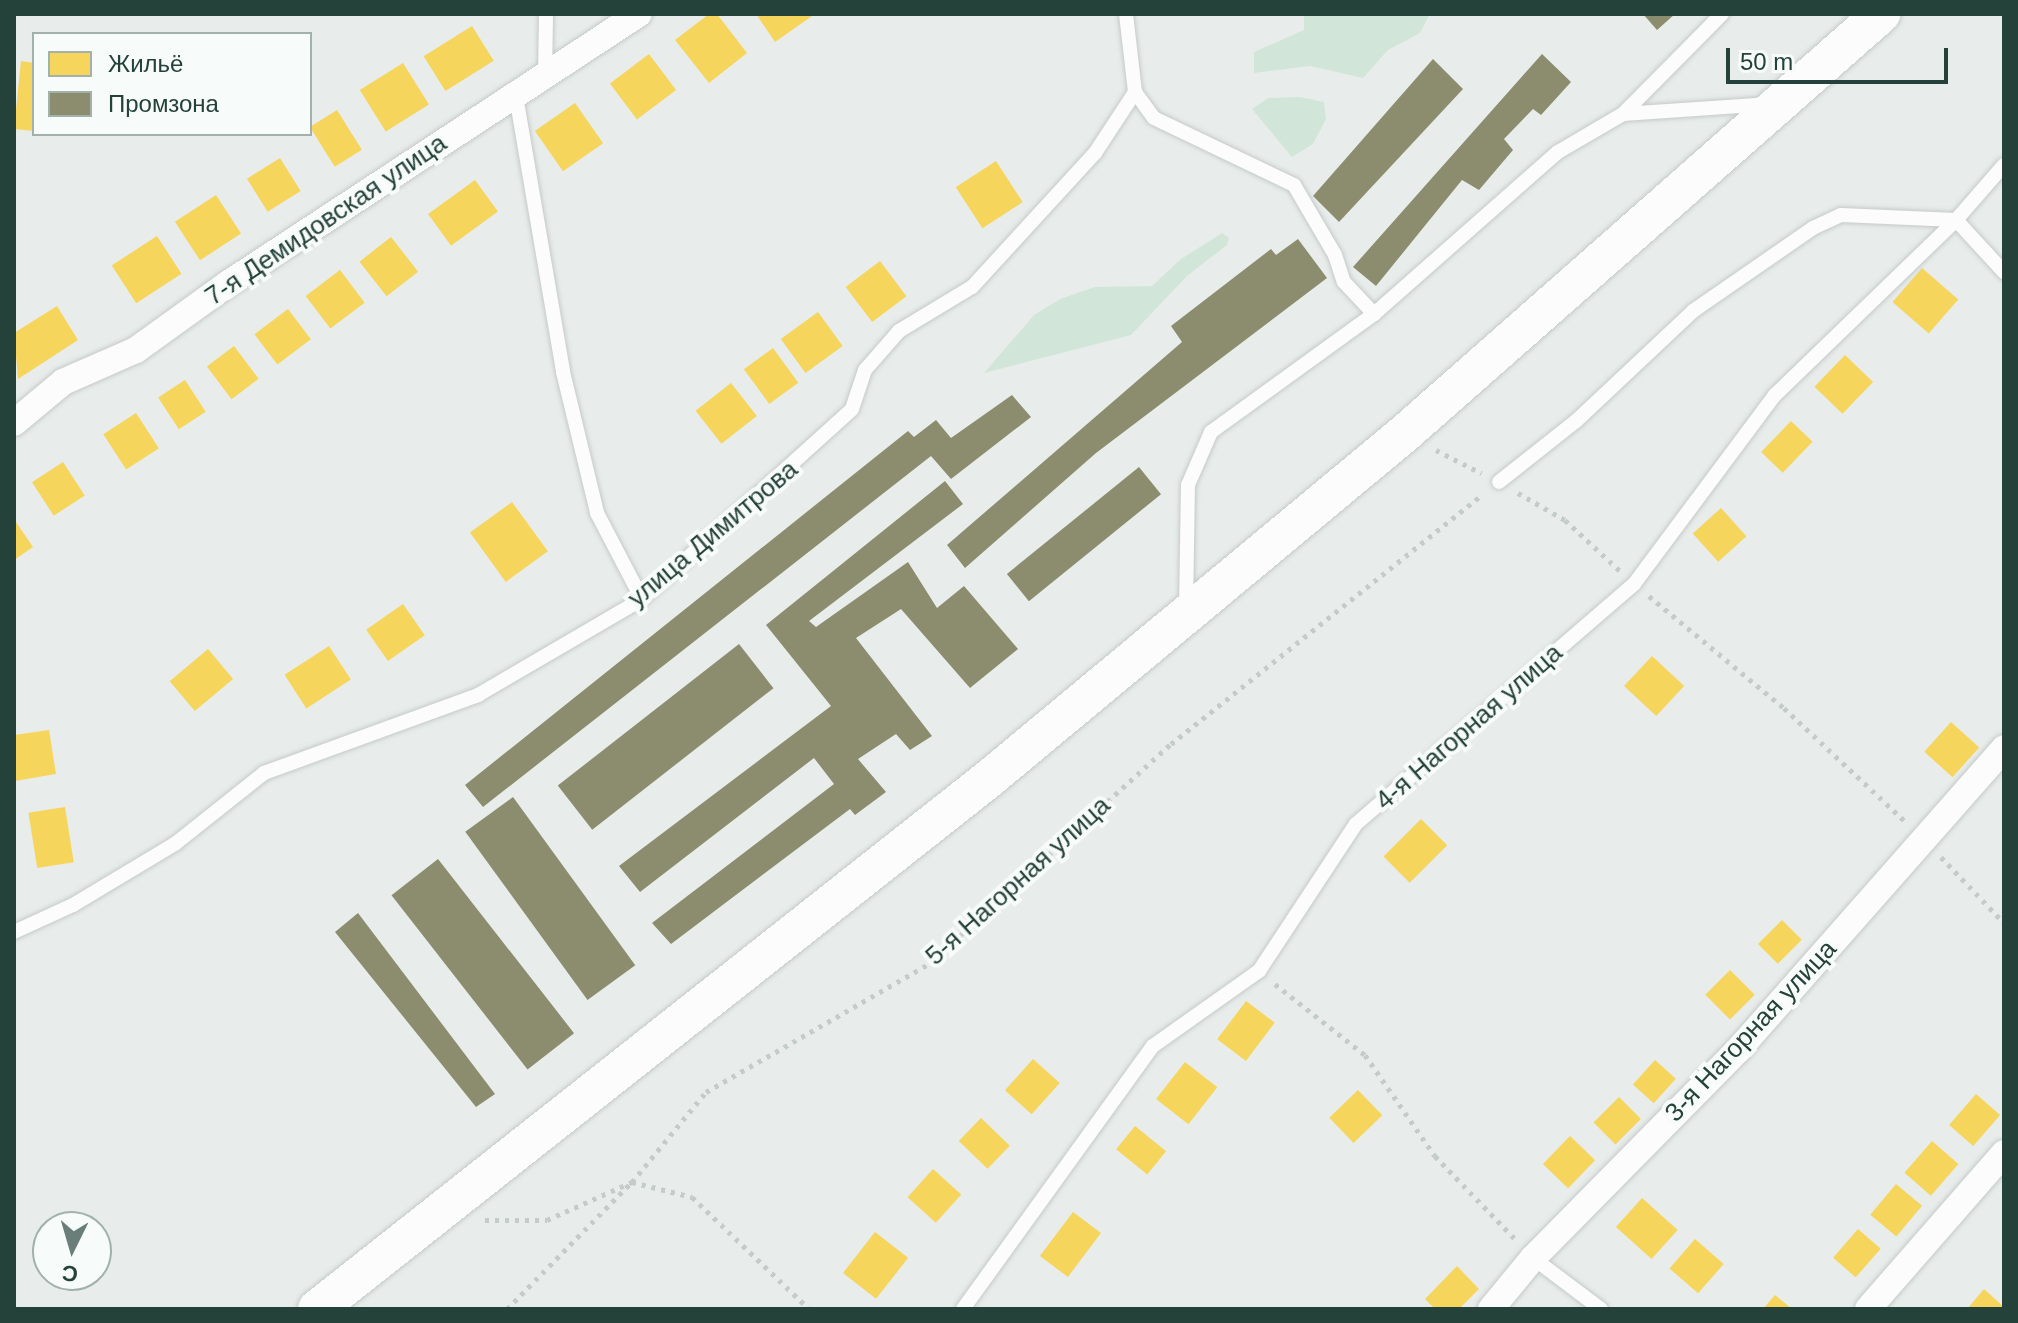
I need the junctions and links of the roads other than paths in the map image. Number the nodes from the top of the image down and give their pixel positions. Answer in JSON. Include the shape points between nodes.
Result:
{"nodes":[{"id":1,"x":546,"y":14,"type":"edge"},
{"id":2,"x":638,"y":14,"type":"edge"},
{"id":3,"x":1126,"y":14,"type":"edge"},
{"id":4,"x":1722,"y":14,"type":"edge"},
{"id":5,"x":1881,"y":14,"type":"edge"},
{"id":6,"x":545,"y":78,"type":"junction"},
{"id":7,"x":1135,"y":92,"type":"junction"},
{"id":8,"x":516,"y":96,"type":"junction"},
{"id":9,"x":1786,"y":103,"type":"junction"},
{"id":10,"x":1623,"y":114,"type":"junction"},
{"id":11,"x":2004,"y":165,"type":"edge"},
{"id":12,"x":1956,"y":220,"type":"junction"},
{"id":13,"x":2004,"y":272,"type":"edge"},
{"id":14,"x":1374,"y":314,"type":"junction"},
{"id":15,"x":14,"y":423,"type":"edge"},
{"id":16,"x":1499,"y":482,"type":"road end"},
{"id":17,"x":642,"y":599,"type":"junction"},
{"id":18,"x":1185,"y":612,"type":"junction"},
{"id":19,"x":2004,"y":748,"type":"edge"},
{"id":20,"x":14,"y":932,"type":"edge"},
{"id":21,"x":2004,"y":1153,"type":"edge"},
{"id":22,"x":1533,"y":1258,"type":"junction"},
{"id":23,"x":317,"y":1309,"type":"edge"},
{"id":24,"x":963,"y":1309,"type":"edge"},
{"id":25,"x":1491,"y":1309,"type":"edge"},
{"id":26,"x":1601,"y":1309,"type":"edge"},
{"id":27,"x":1868,"y":1309,"type":"edge"}],
"edges":[{"from":1,"to":6,"type":"lane"},
{"from":2,"to":6,"type":"street","name":"7-я Демидовская улица"},
{"from":3,"to":7,"type":"lane"},
{"from":4,"to":10,"type":"lane"},
{"from":5,"to":9,"type":"main road"},
{"from":6,"to":8,"type":"street","name":"7-я Демидовская улица"},
{"from":7,"to":14,"type":"lane","via":[[1154,118],[1294,185],[1335,255],[1344,282]]},
{"from":7,"to":17,"type":"lane","name":"улица Димитрова","via":[[1095,153],[972,287],[899,331],[865,370],[852,409]]},
{"from":8,"to":15,"type":"street","name":"7-я Демидовская улица","via":[[229,283],[136,350],[63,382]]},
{"from":8,"to":17,"type":"lane","via":[[563,372],[597,513]]},
{"from":9,"to":10,"type":"lane"},
{"from":9,"to":18,"type":"main road","via":[[1404,434]]},
{"from":10,"to":14,"type":"lane","via":[[1558,152]]},
{"from":11,"to":12,"type":"lane","name":"4-я Нагорная улица"},
{"from":12,"to":13,"type":"lane"},
{"from":12,"to":16,"type":"lane","via":[[1841,215],[1813,228],[1693,311],[1576,421]]},
{"from":12,"to":24,"type":"lane","name":"4-я Нагорная улица","via":[[1775,395],[1634,584],[1356,824],[1259,971],[1153,1046]]},
{"from":14,"to":18,"type":"lane","via":[[1211,432],[1188,485]]},
{"from":17,"to":20,"type":"lane","name":"улица Димитрова","via":[[478,695],[264,773],[176,843],[73,905]]},
{"from":18,"to":23,"type":"main road","via":[[991,777]]},
{"from":19,"to":22,"type":"street","name":"3-я Нагорная улица","via":[[1739,1049]]},
{"from":21,"to":27,"type":"street"},
{"from":22,"to":25,"type":"street","name":"3-я Нагорная улица"},
{"from":22,"to":26,"type":"lane"}]}
